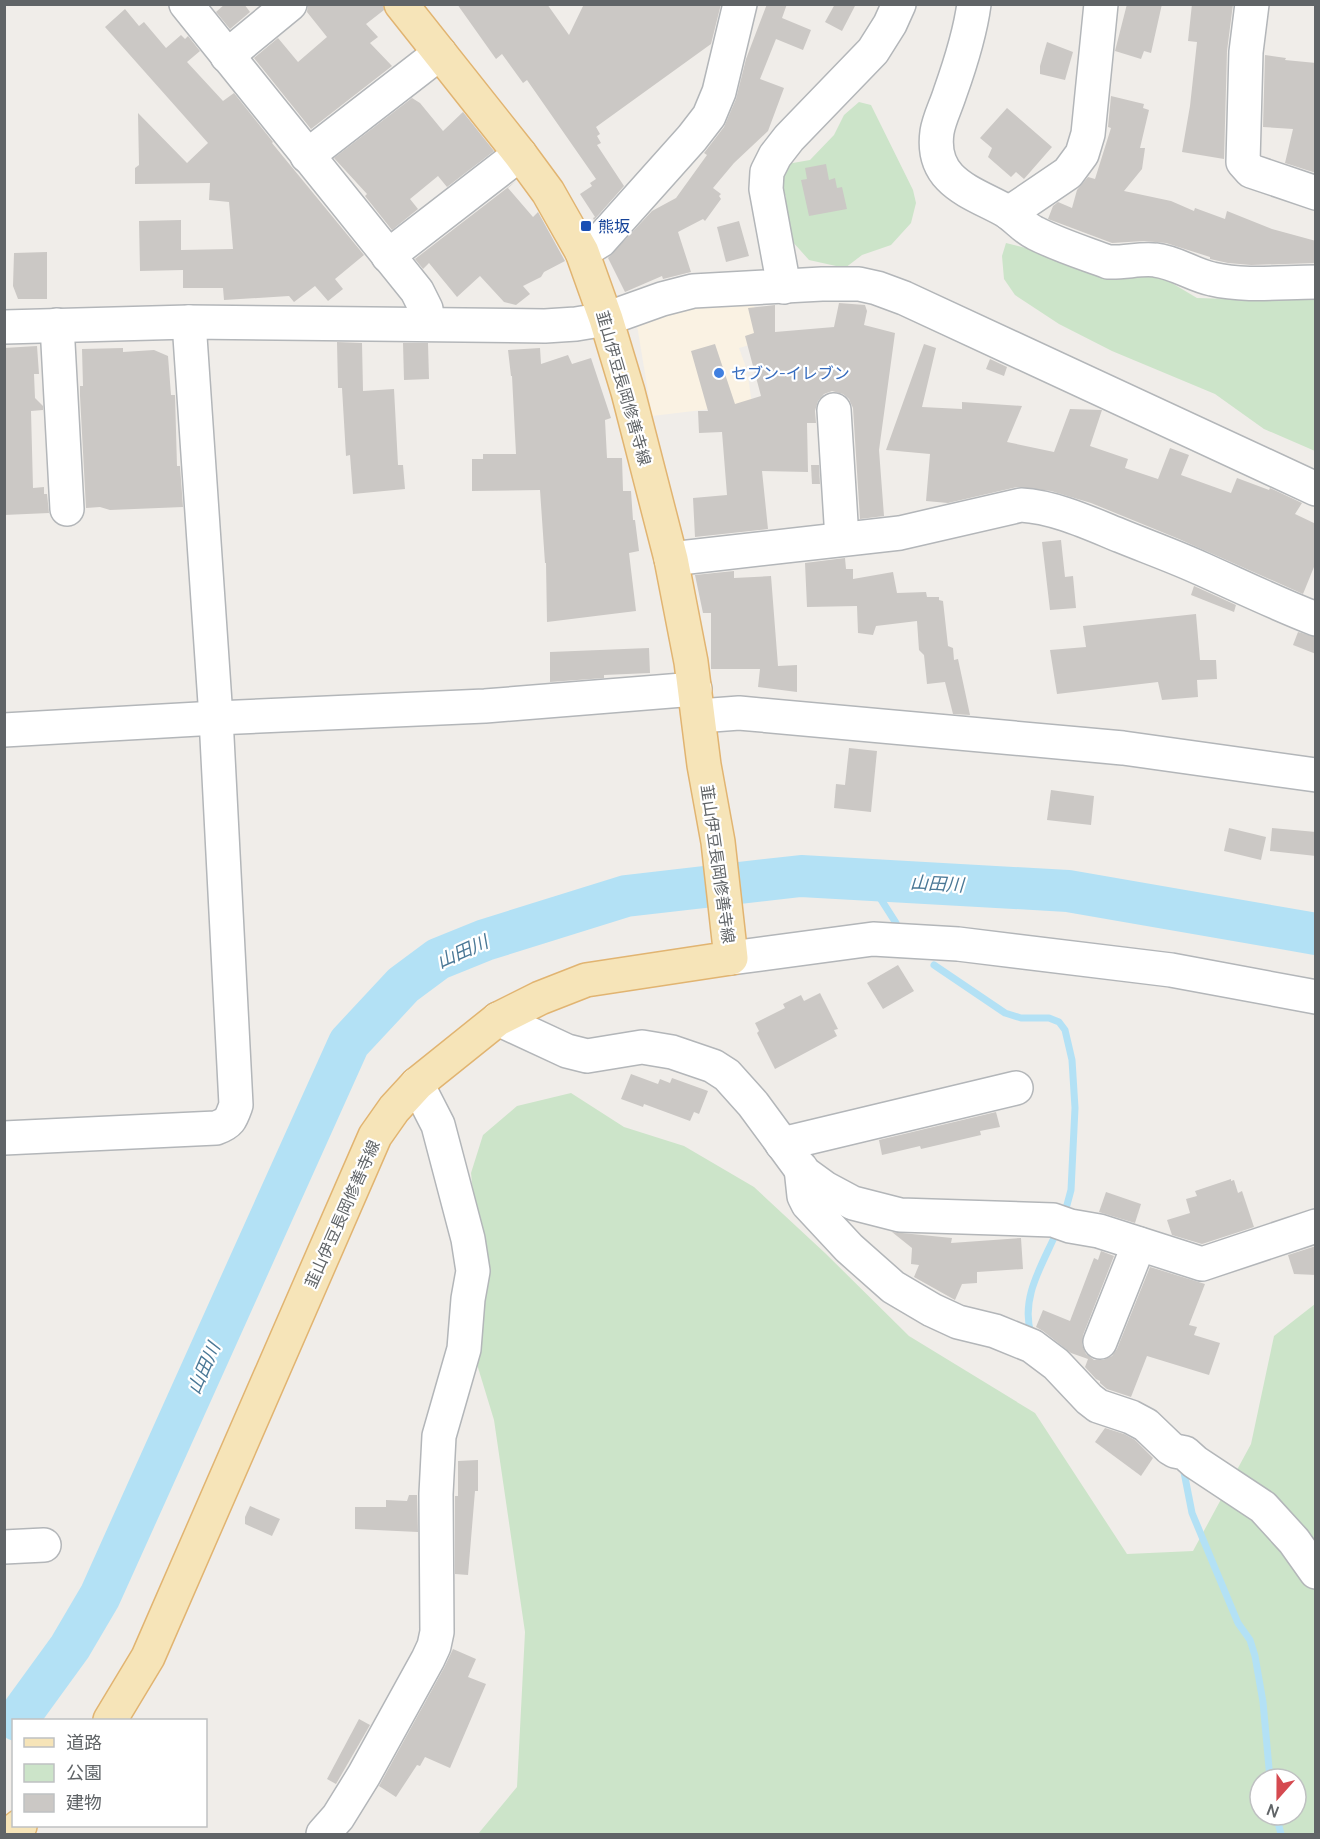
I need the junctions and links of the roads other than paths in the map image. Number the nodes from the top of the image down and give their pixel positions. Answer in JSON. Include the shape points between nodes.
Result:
{"nodes":[{"id":1,"x":186,"y":4,"type":"edge"},
{"id":2,"x":290,"y":4,"type":"edge"},
{"id":3,"x":401,"y":4,"type":"edge"},
{"id":4,"x":740,"y":4,"type":"edge"},
{"id":5,"x":899,"y":4,"type":"edge"},
{"id":6,"x":974,"y":4,"type":"edge"},
{"id":7,"x":1101,"y":4,"type":"edge"},
{"id":8,"x":1252,"y":4,"type":"edge"},
{"id":9,"x":440,"y":53,"type":"junction"},
{"id":10,"x":227,"y":56,"type":"junction"},
{"id":11,"x":520,"y":154,"type":"junction"},
{"id":12,"x":307,"y":156,"type":"junction"},
{"id":13,"x":1316,"y":193,"type":"edge"},
{"id":14,"x":1009,"y":213,"type":"junction"},
{"id":15,"x":582,"y":252,"type":"junction"},
{"id":16,"x":388,"y":256,"type":"junction"},
{"id":17,"x":1316,"y":282,"type":"edge"},
{"id":18,"x":784,"y":287,"type":"junction"},
{"id":19,"x":606,"y":319,"type":"junction"},
{"id":20,"x":189,"y":322,"type":"junction"},
{"id":21,"x":57,"y":324,"type":"junction"},
{"id":22,"x":428,"y":324,"type":"junction"},
{"id":23,"x":4,"y":327,"type":"edge"},
{"id":24,"x":834,"y":410,"type":"dead end"},
{"id":25,"x":1316,"y":489,"type":"edge"},
{"id":26,"x":67,"y":509,"type":"dead end"},
{"id":27,"x":842,"y":539,"type":"junction"},
{"id":28,"x":671,"y":559,"type":"junction"},
{"id":29,"x":1316,"y":619,"type":"edge"},
{"id":30,"x":697,"y":702,"type":"junction"},
{"id":31,"x":216,"y":718,"type":"junction"},
{"id":32,"x":4,"y":730,"type":"edge"},
{"id":33,"x":1316,"y":775,"type":"edge"},
{"id":34,"x":730,"y":949,"type":"junction"},
{"id":35,"x":1316,"y":997,"type":"edge"},
{"id":36,"x":498,"y":1019,"type":"junction"},
{"id":37,"x":417,"y":1084,"type":"junction"},
{"id":38,"x":1016,"y":1088,"type":"dead end"},
{"id":39,"x":4,"y":1138,"type":"edge"},
{"id":40,"x":791,"y":1156,"type":"junction"},
{"id":41,"x":1316,"y":1226,"type":"edge"},
{"id":42,"x":1139,"y":1244,"type":"junction"},
{"id":43,"x":1100,"y":1342,"type":"dead end"},
{"id":44,"x":44,"y":1545,"type":"dead end"},
{"id":45,"x":4,"y":1547,"type":"edge"},
{"id":46,"x":1316,"y":1572,"type":"edge"},
{"id":47,"x":111,"y":1719,"type":"edge"},
{"id":48,"x":323,"y":1834,"type":"edge"}],
"edges":[{"from":1,"to":10,"type":"street"},
{"from":2,"to":10,"type":"street"},
{"from":3,"to":9,"type":"main road","name":"韮山伊豆長岡修善寺線"},
{"from":4,"to":15,"type":"street","via":[[719,92],[709,116],[600,241]]},
{"from":5,"to":18,"type":"street","via":[[873,51],[789,138],[766,172]]},
{"from":6,"to":14,"type":"street","via":[[937,130],[936,147],[946,174],[955,184]]},
{"from":7,"to":14,"type":"street","via":[[1088,134],[1082,154],[1068,172]]},
{"from":8,"to":13,"type":"street","via":[[1246,52],[1243,162],[1251,171]]},
{"from":9,"to":11,"type":"main road","name":"韮山伊豆長岡修善寺線"},
{"from":9,"to":12,"type":"street"},
{"from":10,"to":12,"type":"street"},
{"from":11,"to":15,"type":"main road","name":"韮山伊豆長岡修善寺線","via":[[548,192]]},
{"from":11,"to":16,"type":"street"},
{"from":12,"to":16,"type":"street"},
{"from":14,"to":17,"type":"street","via":[[1036,234],[1108,262],[1152,259],[1231,282]]},
{"from":15,"to":19,"type":"main road","name":"韮山伊豆長岡修善寺線"},
{"from":16,"to":22,"type":"street","via":[[417,291]]},
{"from":18,"to":19,"type":"street","via":[[693,291]]},
{"from":18,"to":25,"type":"street","via":[[859,284],[904,298]]},
{"from":19,"to":22,"type":"street","via":[[545,326]]},
{"from":19,"to":28,"type":"main road","name":"韮山伊豆長岡修善寺線"},
{"from":20,"to":21,"type":"street"},
{"from":20,"to":22,"type":"street"},
{"from":20,"to":31,"type":"street"},
{"from":21,"to":23,"type":"street"},
{"from":21,"to":26,"type":"street"},
{"from":24,"to":27,"type":"street"},
{"from":27,"to":28,"type":"street"},
{"from":27,"to":29,"type":"street","via":[[900,533],[1021,505],[1046,508],[1103,528]]},
{"from":28,"to":30,"type":"main road","name":"韮山伊豆長岡修善寺線"},
{"from":30,"to":31,"type":"street","via":[[485,706]]},
{"from":30,"to":33,"type":"street","via":[[739,713],[1100,746]]},
{"from":30,"to":34,"type":"main road","name":"韮山伊豆長岡修善寺線"},
{"from":31,"to":32,"type":"street"},
{"from":31,"to":39,"type":"street","via":[[236,1105],[232,1118],[216,1128]]},
{"from":34,"to":35,"type":"street","via":[[873,939],[958,944],[1171,970]]},
{"from":34,"to":36,"type":"main road","name":"韮山伊豆長岡修善寺線","via":[[586,980]]},
{"from":36,"to":37,"type":"main road","name":"韮山伊豆長岡修善寺線"},
{"from":36,"to":40,"type":"street","via":[[567,1052],[587,1056],[642,1047],[713,1066],[753,1104]]},
{"from":37,"to":47,"type":"main road","name":"韮山伊豆長岡修善寺線","via":[[375,1136],[148,1657]]},
{"from":37,"to":48,"type":"street","via":[[438,1125],[473,1271],[464,1349],[440,1436],[436,1494],[437,1632],[428,1659],[364,1775]]},
{"from":38,"to":40,"type":"street"},
{"from":40,"to":42,"type":"street","via":[[825,1188],[853,1203],[900,1215],[1062,1223]]},
{"from":40,"to":46,"type":"street","via":[[808,1204],[893,1287],[958,1322],[1032,1346],[1098,1406],[1146,1425],[1263,1507]]},
{"from":41,"to":42,"type":"street","via":[[1202,1264]]},
{"from":42,"to":43,"type":"street"},
{"from":44,"to":45,"type":"street"}]}
